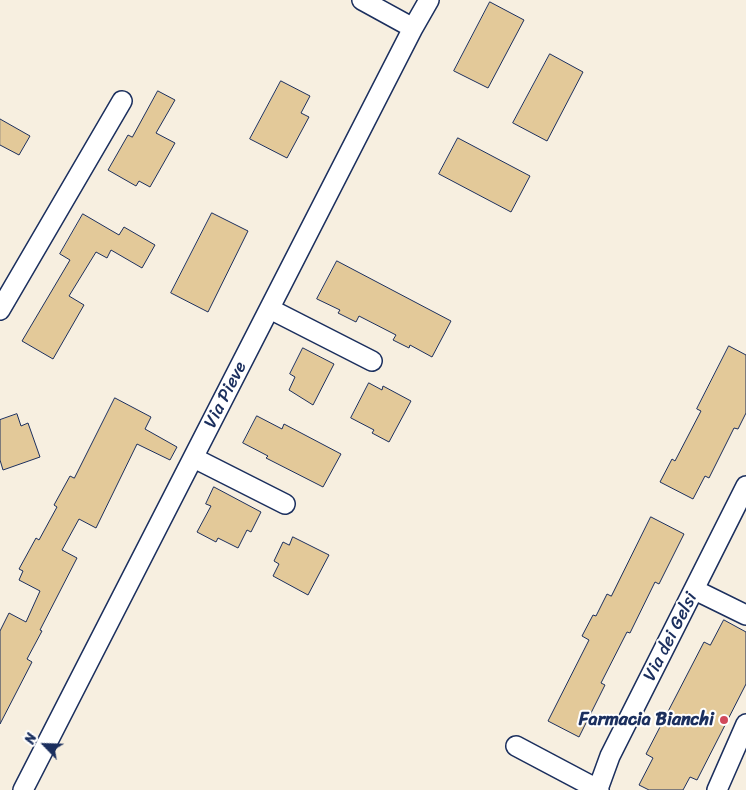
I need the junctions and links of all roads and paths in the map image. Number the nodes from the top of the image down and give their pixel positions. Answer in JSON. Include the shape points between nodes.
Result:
{"nodes":[{"id":1,"x":362,"y":0,"type":"edge"},
{"id":2,"x":429,"y":0,"type":"edge"},
{"id":3,"x":413,"y":28,"type":"junction"},
{"id":4,"x":122,"y":101,"type":"dead end"},
{"id":5,"x":270,"y":309,"type":"junction"},
{"id":6,"x":0,"y":310,"type":"edge"},
{"id":7,"x":372,"y":361,"type":"dead end"},
{"id":8,"x":194,"y":458,"type":"junction"},
{"id":9,"x":746,"y":486,"type":"edge"},
{"id":10,"x":285,"y":504,"type":"dead end"},
{"id":11,"x":695,"y":590,"type":"junction"},
{"id":12,"x":746,"y":616,"type":"edge"},
{"id":13,"x":746,"y":724,"type":"edge"},
{"id":14,"x":516,"y":746,"type":"dead end"},
{"id":15,"x":23,"y":790,"type":"edge"},
{"id":16,"x":599,"y":790,"type":"edge"},
{"id":17,"x":716,"y":790,"type":"edge"}],
"edges":[{"from":1,"to":3,"type":"street"},
{"from":2,"to":3,"type":"street","name":"Via Pieve"},
{"from":3,"to":5,"type":"street","name":"Via Pieve"},
{"from":4,"to":6,"type":"street"},
{"from":5,"to":7,"type":"street"},
{"from":5,"to":8,"type":"street","name":"Via Pieve"},
{"from":8,"to":10,"type":"street"},
{"from":8,"to":15,"type":"street","name":"Via Pieve"},
{"from":9,"to":11,"type":"street","name":"Via dei Gelsi"},
{"from":11,"to":12,"type":"street"},
{"from":11,"to":16,"type":"street","name":"Via dei Gelsi","via":[[610,756]]},
{"from":13,"to":17,"type":"street"},
{"from":14,"to":16,"type":"street"}]}
